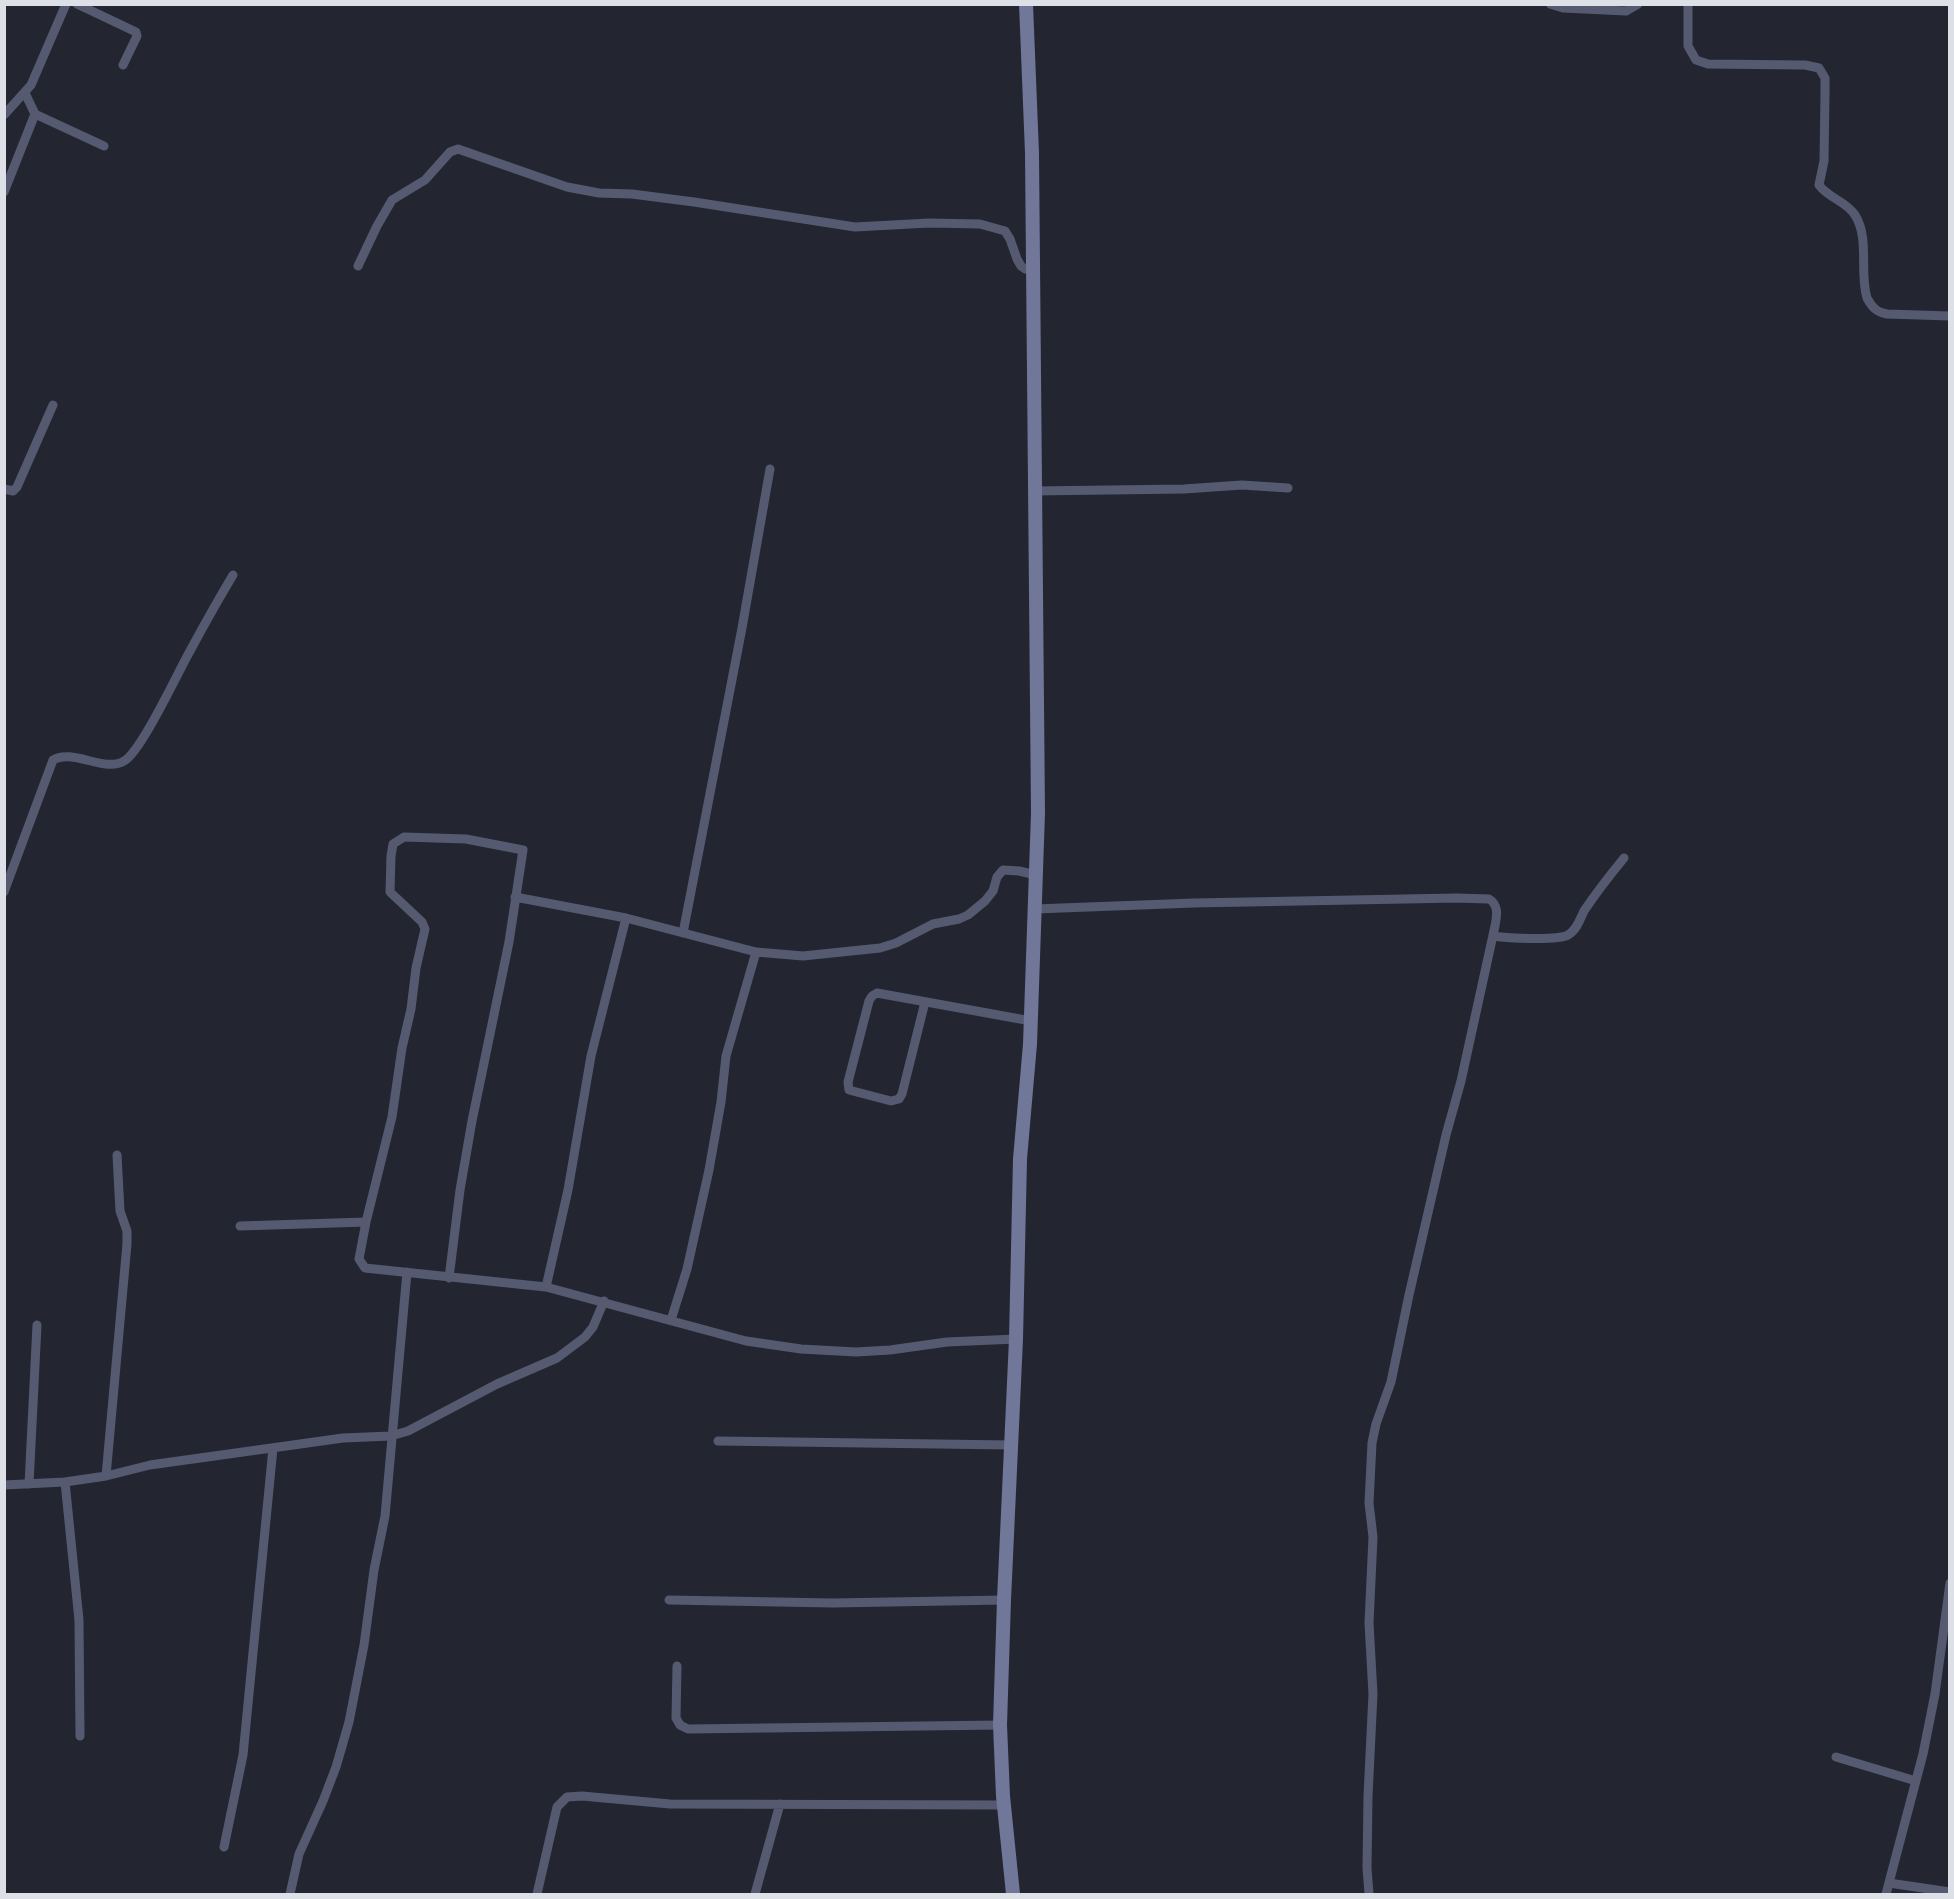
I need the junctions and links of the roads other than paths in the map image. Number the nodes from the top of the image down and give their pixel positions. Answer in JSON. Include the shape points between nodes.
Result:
{"nodes":[{"id":1,"x":66,"y":4,"type":"edge"},
{"id":2,"x":77,"y":4,"type":"edge"},
{"id":3,"x":1026,"y":4,"type":"edge"},
{"id":4,"x":1550,"y":4,"type":"edge"},
{"id":5,"x":1638,"y":4,"type":"edge"},
{"id":6,"x":1688,"y":4,"type":"edge"},
{"id":7,"x":123,"y":65,"type":"dead end"},
{"id":8,"x":25,"y":93,"type":"junction"},
{"id":9,"x":35,"y":114,"type":"junction"},
{"id":10,"x":4,"y":115,"type":"edge"},
{"id":11,"x":104,"y":146,"type":"dead end"},
{"id":12,"x":4,"y":192,"type":"edge"},
{"id":13,"x":358,"y":266,"type":"dead end"},
{"id":14,"x":1033,"y":270,"type":"junction"},
{"id":15,"x":1950,"y":316,"type":"edge"},
{"id":16,"x":53,"y":405,"type":"dead end"},
{"id":17,"x":770,"y":469,"type":"dead end"},
{"id":18,"x":1288,"y":488,"type":"dead end"},
{"id":19,"x":4,"y":489,"type":"edge"},
{"id":20,"x":1034,"y":491,"type":"junction"},
{"id":21,"x":233,"y":574,"type":"dead end"},
{"id":22,"x":1624,"y":858,"type":"dead end"},
{"id":23,"x":1036,"y":875,"type":"junction"},
{"id":24,"x":4,"y":892,"type":"edge"},
{"id":25,"x":515,"y":897,"type":"junction"},
{"id":26,"x":1035,"y":909,"type":"junction"},
{"id":27,"x":626,"y":918,"type":"junction"},
{"id":28,"x":683,"y":933,"type":"junction"},
{"id":29,"x":1493,"y":936,"type":"junction"},
{"id":30,"x":756,"y":952,"type":"junction"},
{"id":31,"x":925,"y":1002,"type":"junction"},
{"id":32,"x":1031,"y":1021,"type":"junction"},
{"id":33,"x":117,"y":1155,"type":"dead end"},
{"id":34,"x":366,"y":1222,"type":"junction"},
{"id":35,"x":240,"y":1226,"type":"dead end"},
{"id":36,"x":407,"y":1272,"type":"junction"},
{"id":37,"x":449,"y":1278,"type":"junction"},
{"id":38,"x":546,"y":1287,"type":"junction"},
{"id":39,"x":604,"y":1301,"type":"junction"},
{"id":40,"x":671,"y":1320,"type":"junction"},
{"id":41,"x":37,"y":1325,"type":"dead end"},
{"id":42,"x":1016,"y":1339,"type":"junction"},
{"id":43,"x":391,"y":1436,"type":"junction"},
{"id":44,"x":718,"y":1441,"type":"dead end"},
{"id":45,"x":1011,"y":1445,"type":"junction"},
{"id":46,"x":273,"y":1448,"type":"junction"},
{"id":47,"x":106,"y":1476,"type":"junction"},
{"id":48,"x":65,"y":1482,"type":"junction"},
{"id":49,"x":29,"y":1484,"type":"junction"},
{"id":50,"x":4,"y":1485,"type":"edge"},
{"id":51,"x":1950,"y":1582,"type":"edge"},
{"id":52,"x":669,"y":1600,"type":"dead end"},
{"id":53,"x":1004,"y":1600,"type":"junction"},
{"id":54,"x":677,"y":1666,"type":"dead end"},
{"id":55,"x":1000,"y":1725,"type":"junction"},
{"id":56,"x":80,"y":1736,"type":"dead end"},
{"id":57,"x":1836,"y":1756,"type":"dead end"},
{"id":58,"x":1916,"y":1781,"type":"junction"},
{"id":59,"x":780,"y":1804,"type":"junction"},
{"id":60,"x":1004,"y":1805,"type":"junction"},
{"id":61,"x":224,"y":1847,"type":"dead end"},
{"id":62,"x":1888,"y":1883,"type":"junction"},
{"id":63,"x":1950,"y":1892,"type":"edge"},
{"id":64,"x":290,"y":1894,"type":"edge"},
{"id":65,"x":537,"y":1894,"type":"edge"},
{"id":66,"x":755,"y":1894,"type":"edge"},
{"id":67,"x":1013,"y":1894,"type":"edge"},
{"id":68,"x":1369,"y":1894,"type":"edge"},
{"id":69,"x":1886,"y":1894,"type":"edge"}],
"edges":[{"from":1,"to":8,"type":"street"},
{"from":2,"to":7,"type":"street","via":[[136,32]]},
{"from":3,"to":14,"type":"street"},
{"from":4,"to":5,"type":"street","via":[[1626,11]]},
{"from":6,"to":15,"type":"street","via":[[1688,46],[1696,60],[1708,64],[1819,68],[1825,78],[1825,93],[1824,161],[1819,185],[1855,215],[1861,230],[1867,298],[1872,307],[1887,314]]},
{"from":8,"to":9,"type":"street"},
{"from":8,"to":10,"type":"street"},
{"from":9,"to":11,"type":"street"},
{"from":9,"to":12,"type":"street"},
{"from":13,"to":14,"type":"street","via":[[392,200],[425,180],[458,149],[567,187],[599,193],[694,202],[855,227],[980,224],[1005,231],[1021,266]]},
{"from":14,"to":20,"type":"street"},
{"from":16,"to":19,"type":"street","via":[[17,487],[13,491]]},
{"from":17,"to":28,"type":"street"},
{"from":18,"to":20,"type":"street","via":[[1242,485]]},
{"from":20,"to":23,"type":"street"},
{"from":21,"to":24,"type":"street","via":[[127,760],[117,764],[62,757],[53,760]]},
{"from":22,"to":29,"type":"street","via":[[1569,934]]},
{"from":23,"to":26,"type":"street"},
{"from":23,"to":30,"type":"street","via":[[1004,870],[985,902],[968,915],[933,924],[880,948],[803,956]]},
{"from":25,"to":27,"type":"street"},
{"from":25,"to":34,"type":"street","via":[[523,850],[466,839],[404,837],[393,844],[390,892],[425,929],[386,1146]]},
{"from":25,"to":37,"type":"street","via":[[466,1155]]},
{"from":26,"to":29,"type":"street","via":[[1489,898],[1497,912]]},
{"from":26,"to":32,"type":"street"},
{"from":27,"to":28,"type":"street"},
{"from":27,"to":38,"type":"street","via":[[591,1056],[568,1190]]},
{"from":28,"to":30,"type":"street"},
{"from":29,"to":68,"type":"street","via":[[1391,1382],[1372,1443]]},
{"from":30,"to":40,"type":"street","via":[[726,1056],[709,1170]]},
{"from":31,"to":31,"type":"street","via":[[878,993],[872,996],[849,1090],[891,1101],[899,1099]]},
{"from":31,"to":32,"type":"street"},
{"from":32,"to":42,"type":"street","via":[[1020,1159]]},
{"from":33,"to":47,"type":"street","via":[[120,1211],[127,1244]]},
{"from":34,"to":35,"type":"street"},
{"from":34,"to":36,"type":"street","via":[[360,1263],[365,1268]]},
{"from":36,"to":37,"type":"street"},
{"from":36,"to":43,"type":"street"},
{"from":37,"to":38,"type":"street"},
{"from":38,"to":39,"type":"street"},
{"from":39,"to":40,"type":"street"},
{"from":39,"to":43,"type":"street","via":[[589,1332],[557,1358],[497,1384],[425,1424]]},
{"from":40,"to":42,"type":"street","via":[[746,1341],[845,1352]]},
{"from":41,"to":49,"type":"street"},
{"from":42,"to":45,"type":"street"},
{"from":43,"to":46,"type":"street"},
{"from":43,"to":64,"type":"street","via":[[385,1516],[349,1722],[323,1801],[299,1854]]},
{"from":44,"to":45,"type":"street"},
{"from":45,"to":53,"type":"street"},
{"from":46,"to":47,"type":"street","via":[[150,1465]]},
{"from":46,"to":61,"type":"street","via":[[243,1755]]},
{"from":47,"to":48,"type":"street"},
{"from":48,"to":49,"type":"street"},
{"from":48,"to":56,"type":"street","via":[[79,1620]]},
{"from":49,"to":50,"type":"street"},
{"from":51,"to":58,"type":"street","via":[[1935,1694]]},
{"from":52,"to":53,"type":"street"},
{"from":53,"to":55,"type":"street"},
{"from":54,"to":55,"type":"street","via":[[676,1718],[687,1729]]},
{"from":55,"to":60,"type":"street"},
{"from":57,"to":58,"type":"street"},
{"from":58,"to":62,"type":"street"},
{"from":59,"to":60,"type":"street"},
{"from":59,"to":65,"type":"street","via":[[670,1804],[567,1797],[557,1807]]},
{"from":59,"to":66,"type":"street"},
{"from":60,"to":67,"type":"street"},
{"from":62,"to":63,"type":"street"},
{"from":62,"to":69,"type":"street"}]}
